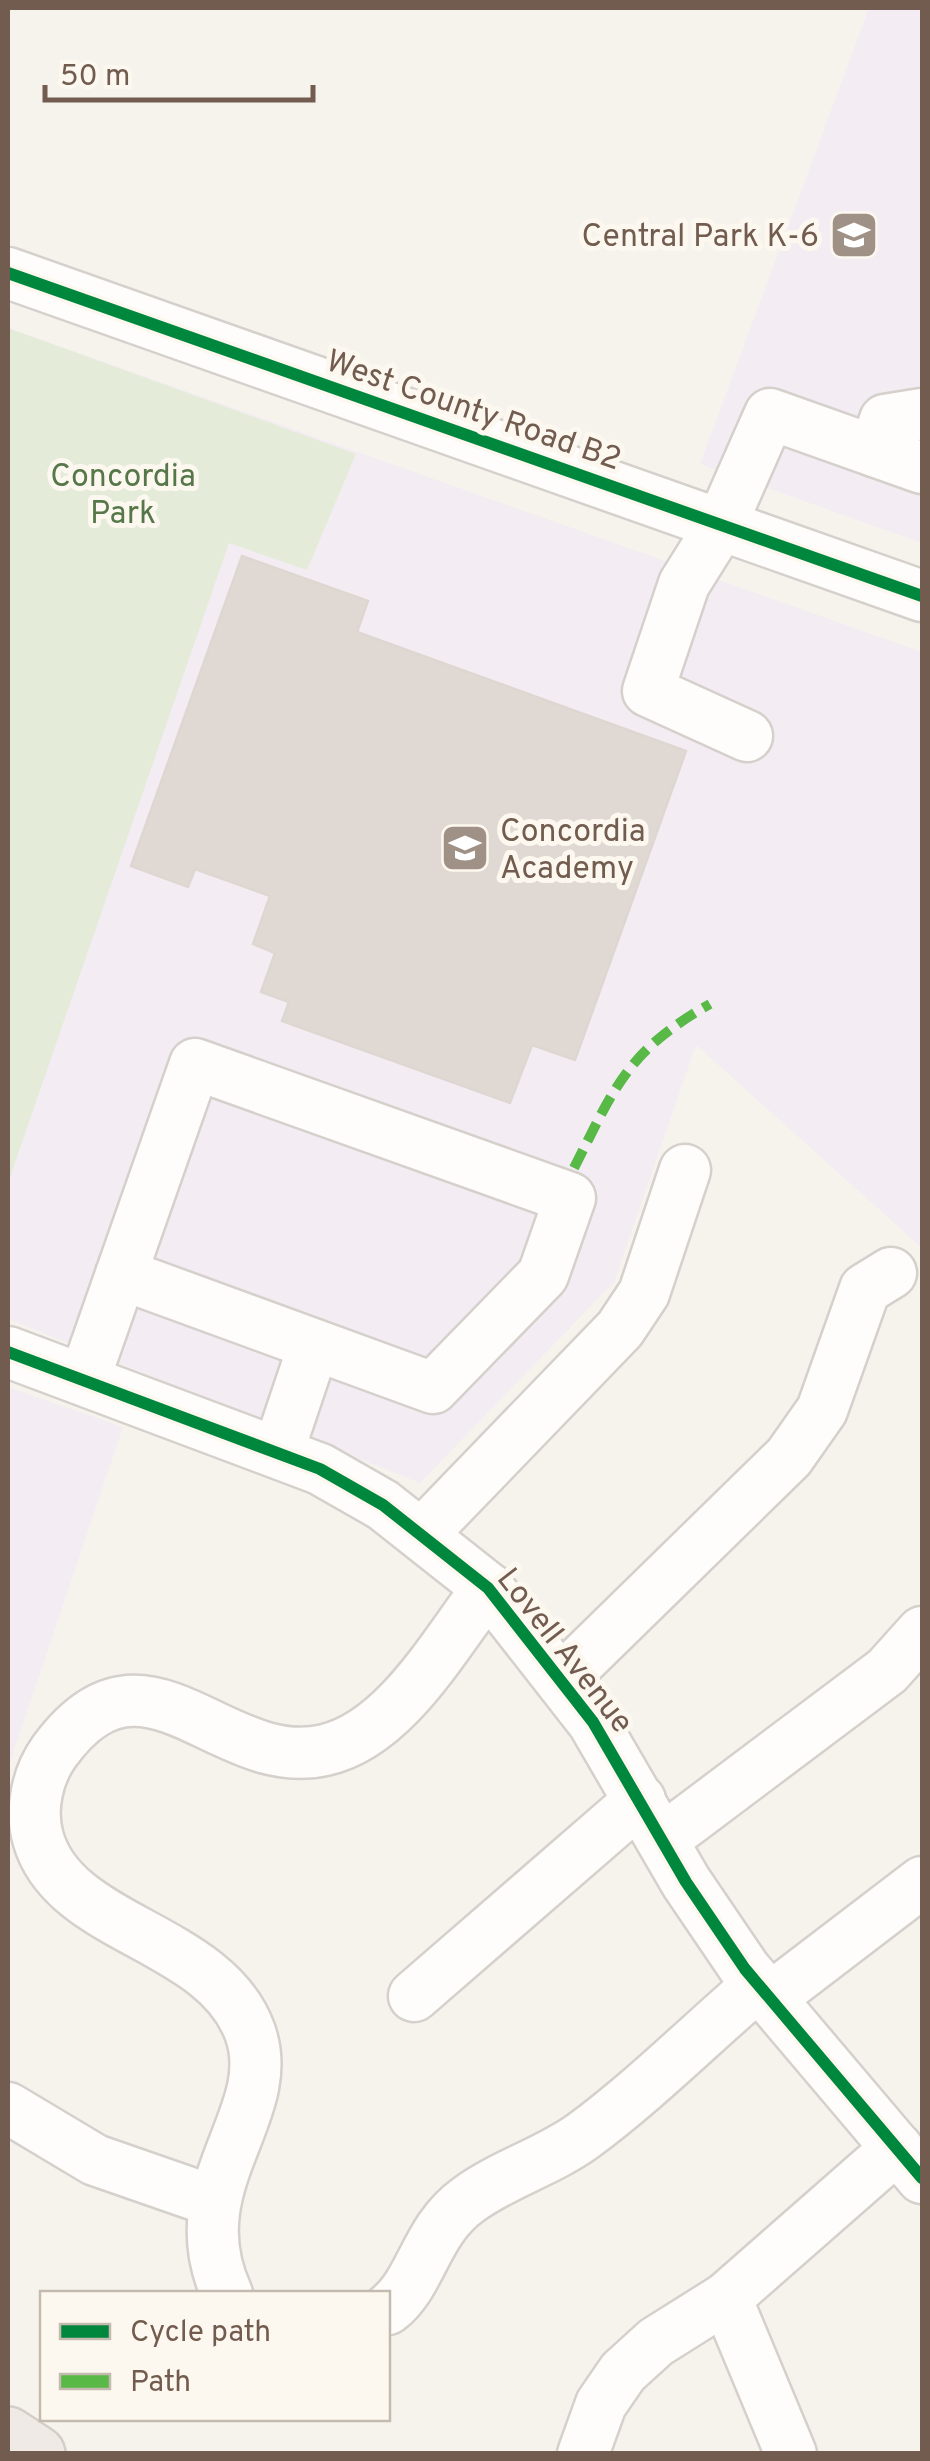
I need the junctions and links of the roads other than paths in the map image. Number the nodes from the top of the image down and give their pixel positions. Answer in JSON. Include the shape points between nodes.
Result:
{"nodes":[{"id":1,"x":8,"y":274,"type":"edge"},
{"id":2,"x":922,"y":414,"type":"edge"},
{"id":3,"x":874,"y":451,"type":"junction"},
{"id":4,"x":922,"y":468,"type":"edge"},
{"id":5,"x":721,"y":525,"type":"junction"},
{"id":6,"x":922,"y":596,"type":"edge"},
{"id":7,"x":747,"y":736,"type":"dead end"},
{"id":8,"x":686,"y":1170,"type":"dead end"},
{"id":9,"x":891,"y":1273,"type":"dead end"},
{"id":10,"x":121,"y":1274,"type":"junction"},
{"id":11,"x":314,"y":1345,"type":"junction"},
{"id":12,"x":8,"y":1352,"type":"edge"},
{"id":13,"x":84,"y":1380,"type":"junction"},
{"id":14,"x":278,"y":1452,"type":"junction"},
{"id":15,"x":422,"y":1533,"type":"junction"},
{"id":16,"x":488,"y":1588,"type":"junction"},
{"id":17,"x":922,"y":1632,"type":"edge"},
{"id":18,"x":562,"y":1679,"type":"junction"},
{"id":19,"x":651,"y":1820,"type":"junction"},
{"id":20,"x":922,"y":1882,"type":"edge"},
{"id":21,"x":764,"y":1992,"type":"junction"},
{"id":22,"x":414,"y":1996,"type":"dead end"},
{"id":23,"x":8,"y":2108,"type":"edge"},
{"id":24,"x":913,"y":2160,"type":"edge"},
{"id":25,"x":213,"y":2201,"type":"junction"},
{"id":26,"x":226,"y":2291,"type":"edge"},
{"id":27,"x":726,"y":2298,"type":"junction"},
{"id":28,"x":390,"y":2308,"type":"edge"},
{"id":29,"x":8,"y":2435,"type":"edge"},
{"id":30,"x":38,"y":2454,"type":"edge"},
{"id":31,"x":583,"y":2454,"type":"edge"},
{"id":32,"x":791,"y":2454,"type":"edge"}],
"edges":[{"from":1,"to":5,"type":"street","name":"West County Road B2"},
{"from":2,"to":3,"type":"street","via":[[885,420]]},
{"from":3,"to":4,"type":"street"},
{"from":3,"to":5,"type":"street","via":[[770,414]]},
{"from":5,"to":6,"type":"street","name":"West County Road B2"},
{"from":5,"to":7,"type":"street","via":[[684,584],[648,692]]},
{"from":8,"to":15,"type":"street","via":[[644,1293],[620,1330]]},
{"from":9,"to":18,"type":"street","via":[[864,1289],[822,1410],[789,1456]]},
{"from":10,"to":11,"type":"street"},
{"from":10,"to":11,"type":"street","via":[[195,1064],[570,1198],[543,1275],[432,1388]]},
{"from":10,"to":13,"type":"street"},
{"from":11,"to":14,"type":"street"},
{"from":12,"to":13,"type":"street","name":"Lovell Avenue"},
{"from":13,"to":14,"type":"street","name":"Lovell Avenue"},
{"from":14,"to":15,"type":"street","name":"Lovell Avenue","via":[[320,1468]]},
{"from":15,"to":16,"type":"street","name":"Lovell Avenue"},
{"from":16,"to":18,"type":"street","name":"Lovell Avenue"},
{"from":16,"to":25,"type":"street","via":[[387,1719],[328,1750],[291,1755],[253,1746],[186,1710],[144,1699],[105,1705],[69,1731],[47,1761],[34,1800],[38,1838],[54,1873],[81,1898],[219,1980],[250,2032],[257,2064],[252,2088]]},
{"from":17,"to":19,"type":"street","via":[[887,1670]]},
{"from":18,"to":19,"type":"street","name":"Lovell Avenue"},
{"from":19,"to":21,"type":"street","name":"Lovell Avenue"},
{"from":19,"to":22,"type":"street"},
{"from":20,"to":21,"type":"street"},
{"from":21,"to":24,"type":"street","name":"Lovell Avenue"},
{"from":21,"to":28,"type":"street","via":[[584,2135],[470,2198],[440,2224]]},
{"from":23,"to":25,"type":"street","via":[[95,2160]]},
{"from":24,"to":27,"type":"street"},
{"from":25,"to":26,"type":"street","via":[[214,2267]]},
{"from":27,"to":31,"type":"street","via":[[656,2342],[623,2372],[600,2404]]},
{"from":27,"to":32,"type":"street"},
{"from":29,"to":30,"type":"highway"}]}
